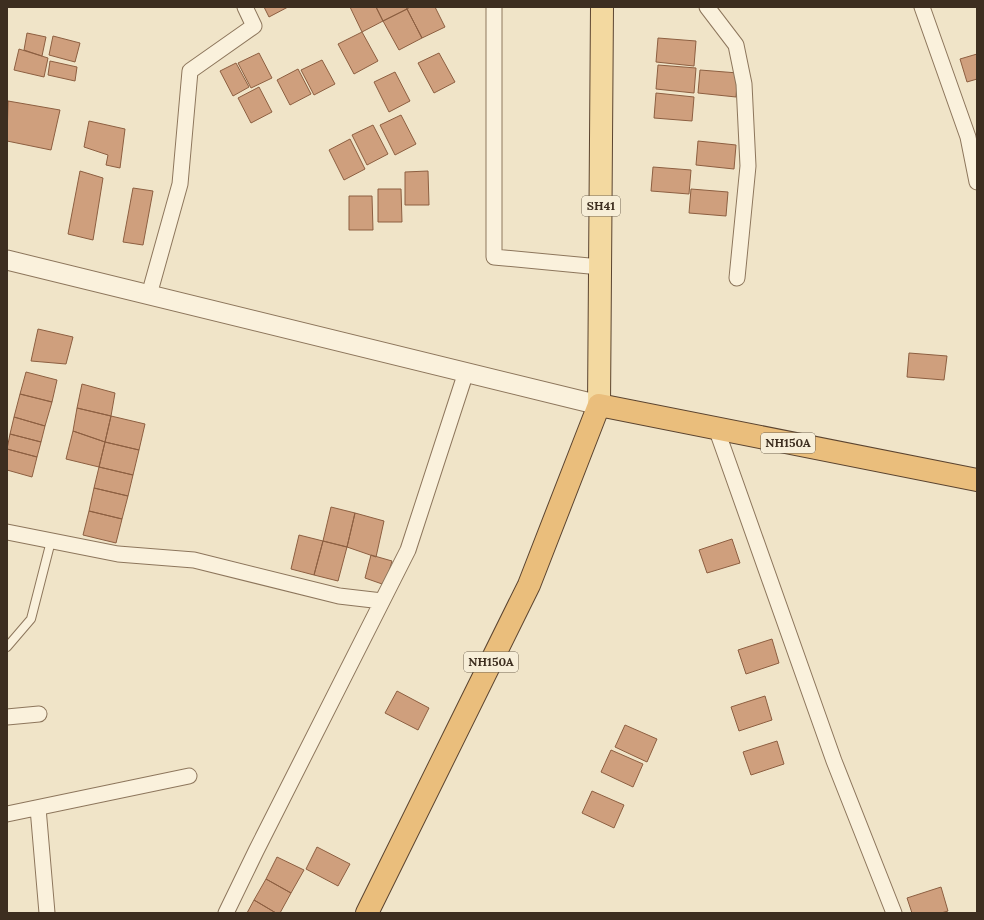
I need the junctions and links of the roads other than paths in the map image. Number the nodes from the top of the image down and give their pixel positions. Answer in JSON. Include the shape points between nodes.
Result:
{"nodes":[{"id":1,"x":245,"y":7,"type":"edge"},
{"id":2,"x":494,"y":7,"type":"edge"},
{"id":3,"x":602,"y":7,"type":"edge"},
{"id":4,"x":707,"y":7,"type":"edge"},
{"id":5,"x":922,"y":7,"type":"edge"},
{"id":6,"x":977,"y":182,"type":"edge"},
{"id":7,"x":7,"y":260,"type":"edge"},
{"id":8,"x":600,"y":267,"type":"junction"},
{"id":9,"x":737,"y":278,"type":"dead end"},
{"id":10,"x":149,"y":295,"type":"junction"},
{"id":11,"x":466,"y":372,"type":"junction"},
{"id":12,"x":600,"y":405,"type":"junction"},
{"id":13,"x":716,"y":428,"type":"junction"},
{"id":14,"x":977,"y":480,"type":"edge"},
{"id":15,"x":7,"y":532,"type":"edge"},
{"id":16,"x":51,"y":541,"type":"junction"},
{"id":17,"x":382,"y":602,"type":"junction"},
{"id":18,"x":7,"y":647,"type":"edge"},
{"id":19,"x":39,"y":714,"type":"dead end"},
{"id":20,"x":7,"y":717,"type":"edge"},
{"id":21,"x":189,"y":776,"type":"dead end"},
{"id":22,"x":38,"y":808,"type":"junction"},
{"id":23,"x":7,"y":814,"type":"edge"},
{"id":24,"x":47,"y":913,"type":"edge"},
{"id":25,"x":226,"y":913,"type":"edge"},
{"id":26,"x":367,"y":913,"type":"edge"},
{"id":27,"x":894,"y":913,"type":"edge"}],
"edges":[{"from":1,"to":10,"type":"street","via":[[254,26],[190,71],[180,184]]},
{"from":2,"to":8,"type":"street","via":[[494,257]]},
{"from":3,"to":8,"type":"main road","number":"SH41"},
{"from":4,"to":9,"type":"street","via":[[736,45],[744,84],[748,166]]},
{"from":5,"to":6,"type":"street","via":[[968,137]]},
{"from":7,"to":10,"type":"street"},
{"from":8,"to":12,"type":"main road","number":"SH41"},
{"from":10,"to":11,"type":"street"},
{"from":11,"to":12,"type":"street"},
{"from":11,"to":17,"type":"street","via":[[408,550]]},
{"from":12,"to":13,"type":"highway","number":"NH150A"},
{"from":12,"to":26,"type":"highway","number":"NH150A","via":[[529,585]]},
{"from":13,"to":14,"type":"highway","number":"NH150A"},
{"from":13,"to":27,"type":"street","via":[[834,761]]},
{"from":15,"to":16,"type":"street"},
{"from":16,"to":17,"type":"street","via":[[118,554],[194,560],[339,596]]},
{"from":16,"to":18,"type":"lane","via":[[31,619]]},
{"from":17,"to":25,"type":"street"},
{"from":19,"to":20,"type":"street"},
{"from":21,"to":22,"type":"street"},
{"from":22,"to":23,"type":"street"},
{"from":22,"to":24,"type":"street"}]}
